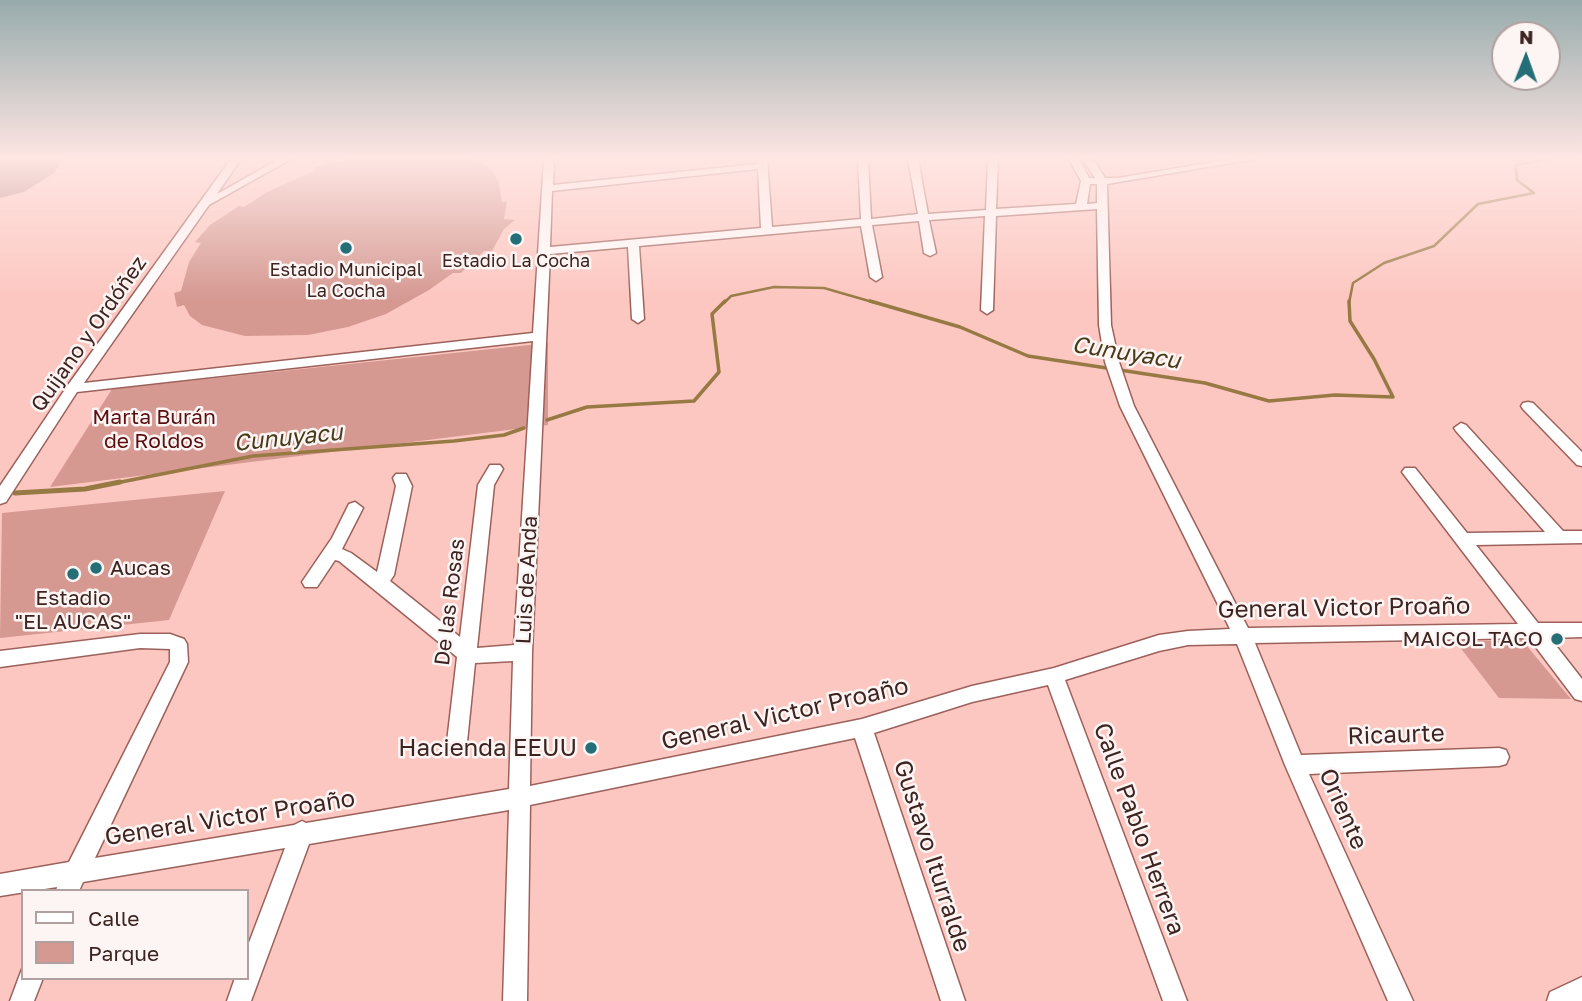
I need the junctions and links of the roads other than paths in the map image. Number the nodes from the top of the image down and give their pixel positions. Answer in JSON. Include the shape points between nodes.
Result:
{"nodes":[{"id":1,"x":203,"y":205,"type":"edge"},
{"id":2,"x":547,"y":206,"type":"edge"},
{"id":3,"x":765,"y":206,"type":"edge"},
{"id":4,"x":865,"y":206,"type":"edge"},
{"id":5,"x":922,"y":206,"type":"edge"},
{"id":6,"x":991,"y":206,"type":"edge"},
{"id":7,"x":1101,"y":206,"type":"joint"},
{"id":8,"x":1081,"y":207,"type":"joint"},
{"id":9,"x":991,"y":213,"type":"junction"},
{"id":10,"x":924,"y":217,"type":"junction"},
{"id":11,"x":866,"y":222,"type":"junction"},
{"id":12,"x":767,"y":230,"type":"junction"},
{"id":13,"x":634,"y":243,"type":"junction"},
{"id":14,"x":545,"y":251,"type":"junction"},
{"id":15,"x":930,"y":253,"type":"dead end"},
{"id":16,"x":876,"y":277,"type":"dead end"},
{"id":17,"x":988,"y":310,"type":"dead end"},
{"id":18,"x":638,"y":319,"type":"dead end"},
{"id":19,"x":540,"y":336,"type":"junction"},
{"id":20,"x":73,"y":388,"type":"junction"},
{"id":21,"x":1528,"y":406,"type":"dead end"},
{"id":22,"x":1461,"y":428,"type":"dead end"},
{"id":23,"x":1582,"y":461,"type":"edge"},
{"id":24,"x":495,"y":469,"type":"dead end"},
{"id":25,"x":1410,"y":472,"type":"dead end"},
{"id":26,"x":401,"y":478,"type":"dead end"},
{"id":27,"x":0,"y":498,"type":"edge"},
{"id":28,"x":355,"y":508,"type":"dead end"},
{"id":29,"x":1558,"y":536,"type":"junction"},
{"id":30,"x":1582,"y":537,"type":"edge"},
{"id":31,"x":1461,"y":538,"type":"junction"},
{"id":32,"x":331,"y":552,"type":"junction"},
{"id":33,"x":311,"y":582,"type":"dead end"},
{"id":34,"x":379,"y":582,"type":"junction"},
{"id":35,"x":1582,"y":630,"type":"edge"},
{"id":36,"x":1535,"y":631,"type":"junction"},
{"id":37,"x":1242,"y":636,"type":"junction"},
{"id":38,"x":523,"y":652,"type":"junction"},
{"id":39,"x":466,"y":653,"type":"junction"},
{"id":40,"x":0,"y":659,"type":"edge"},
{"id":41,"x":1054,"y":676,"type":"junction"},
{"id":42,"x":1582,"y":693,"type":"edge"},
{"id":43,"x":862,"y":728,"type":"junction"},
{"id":44,"x":457,"y":742,"type":"dead end"},
{"id":45,"x":1499,"y":757,"type":"dead end"},
{"id":46,"x":1295,"y":765,"type":"junction"},
{"id":47,"x":518,"y":798,"type":"junction"},
{"id":48,"x":302,"y":832,"type":"junction"},
{"id":49,"x":71,"y":881,"type":"edge"},
{"id":50,"x":0,"y":885,"type":"edge"},
{"id":51,"x":248,"y":977,"type":"edge"},
{"id":52,"x":30,"y":980,"type":"edge"},
{"id":53,"x":247,"y":980,"type":"edge"},
{"id":54,"x":1582,"y":989,"type":"edge"},
{"id":55,"x":22,"y":1001,"type":"edge"},
{"id":56,"x":239,"y":1001,"type":"edge"},
{"id":57,"x":515,"y":1001,"type":"edge"},
{"id":58,"x":953,"y":1001,"type":"edge"},
{"id":59,"x":1175,"y":1001,"type":"edge"},
{"id":60,"x":1401,"y":1001,"type":"edge"},
{"id":61,"x":1559,"y":1001,"type":"edge"}],
"edges":[{"from":1,"to":20,"type":"street","name":"Quijano y Ordóñez"},
{"from":2,"to":14,"type":"street","name":"Luis de Anda"},
{"from":3,"to":12,"type":"street"},
{"from":4,"to":11,"type":"street"},
{"from":5,"to":10,"type":"street"},
{"from":6,"to":9,"type":"street"},
{"from":7,"to":8,"type":"street"},
{"from":7,"to":37,"type":"street","name":"Oriente","via":[[1105,326],[1122,393]]},
{"from":8,"to":9,"type":"street"},
{"from":9,"to":10,"type":"street"},
{"from":9,"to":17,"type":"street"},
{"from":10,"to":11,"type":"street"},
{"from":10,"to":15,"type":"street"},
{"from":11,"to":12,"type":"street"},
{"from":11,"to":16,"type":"street"},
{"from":12,"to":13,"type":"street"},
{"from":13,"to":14,"type":"street"},
{"from":13,"to":18,"type":"street"},
{"from":14,"to":19,"type":"street","name":"Luis de Anda"},
{"from":19,"to":20,"type":"street"},
{"from":19,"to":38,"type":"street","name":"Luis de Anda"},
{"from":20,"to":27,"type":"street","name":"Quijano y Ordóñez"},
{"from":21,"to":23,"type":"street"},
{"from":22,"to":29,"type":"street"},
{"from":24,"to":39,"type":"street","name":"De las Rosas","via":[[486,485]]},
{"from":25,"to":31,"type":"street"},
{"from":26,"to":34,"type":"street","via":[[401,503],[385,575]]},
{"from":28,"to":32,"type":"street"},
{"from":29,"to":30,"type":"street"},
{"from":29,"to":31,"type":"street"},
{"from":31,"to":36,"type":"street"},
{"from":32,"to":33,"type":"street"},
{"from":32,"to":34,"type":"street"},
{"from":34,"to":39,"type":"street"},
{"from":35,"to":36,"type":"street","name":"General Victor Proaño"},
{"from":36,"to":37,"type":"street","name":"General Victor Proaño"},
{"from":36,"to":42,"type":"street"},
{"from":37,"to":41,"type":"street","name":"General Victor Proaño","via":[[1159,643]]},
{"from":37,"to":46,"type":"street","name":"Oriente"},
{"from":38,"to":39,"type":"street"},
{"from":38,"to":47,"type":"street","name":"Luis de Anda"},
{"from":39,"to":44,"type":"street","name":"De las Rosas"},
{"from":40,"to":49,"type":"street","via":[[140,641],[170,640],[180,650]]},
{"from":41,"to":43,"type":"street","name":"General Victor Proaño","via":[[972,694]]},
{"from":41,"to":59,"type":"street","name":"Calle Pablo Herrera"},
{"from":43,"to":47,"type":"street","name":"General Victor Proaño"},
{"from":43,"to":58,"type":"street","name":"Gustavo Iturralde"},
{"from":45,"to":46,"type":"street","name":"Ricaurte"},
{"from":46,"to":60,"type":"street","name":"Oriente"},
{"from":47,"to":48,"type":"street","name":"General Victor Proaño"},
{"from":47,"to":57,"type":"street","name":"Luis de Anda"},
{"from":48,"to":49,"type":"street","name":"General Victor Proaño"},
{"from":48,"to":51,"type":"street"},
{"from":49,"to":50,"type":"street","name":"General Victor Proaño"},
{"from":52,"to":55,"type":"street"},
{"from":53,"to":56,"type":"street"},
{"from":54,"to":61,"type":"street"}]}
